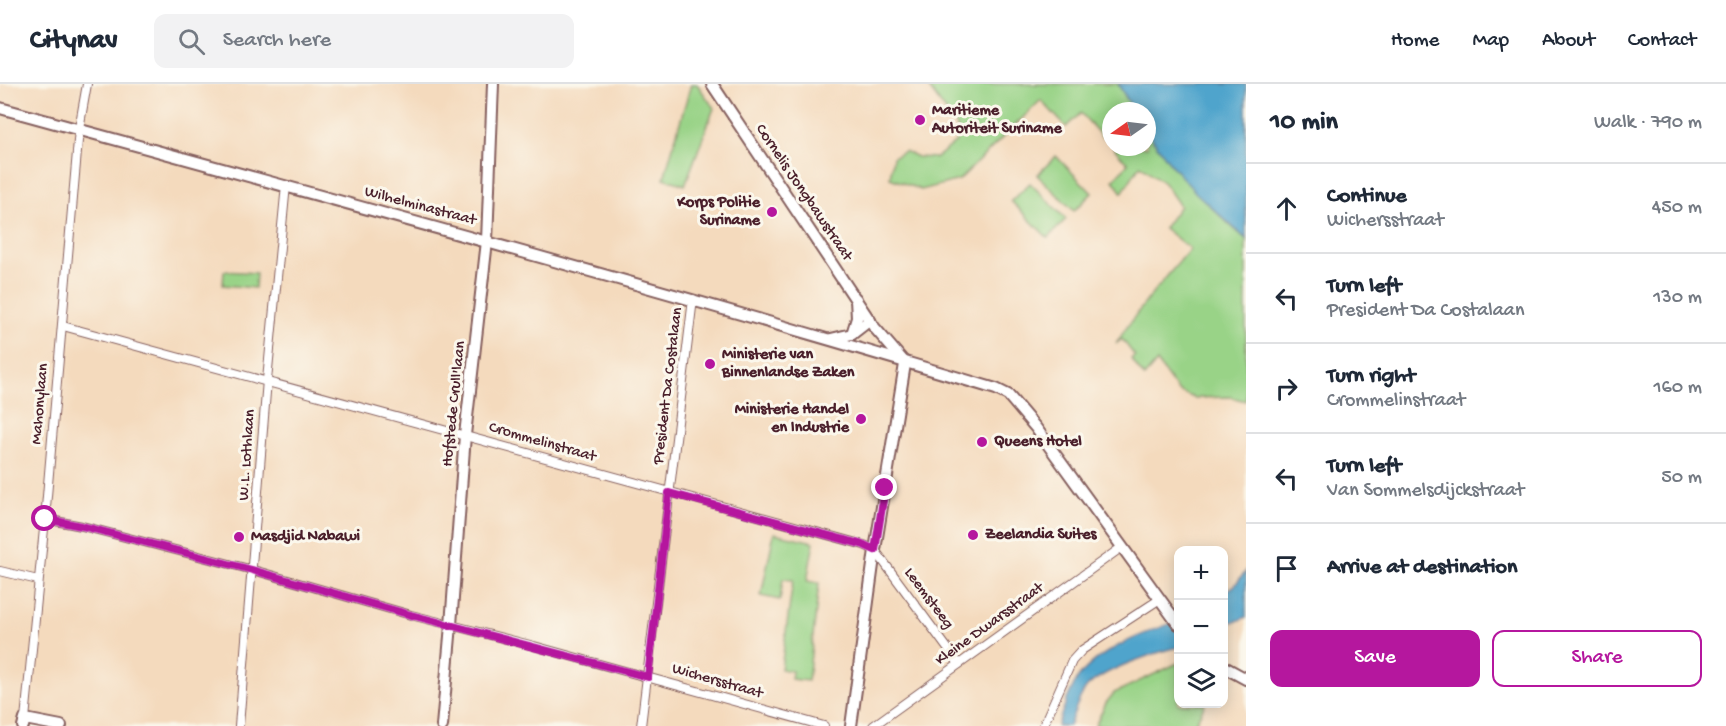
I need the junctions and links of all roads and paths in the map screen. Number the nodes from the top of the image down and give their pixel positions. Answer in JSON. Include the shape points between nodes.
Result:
{"nodes":[{"id":1,"x":87,"y":84,"type":"edge"},
{"id":2,"x":493,"y":84,"type":"edge"},
{"id":3,"x":712,"y":84,"type":"edge"},
{"id":4,"x":0,"y":108,"type":"edge"},
{"id":5,"x":79,"y":129,"type":"junction"},
{"id":6,"x":286,"y":185,"type":"junction"},
{"id":7,"x":487,"y":241,"type":"junction"},
{"id":8,"x":693,"y":299,"type":"junction"},
{"id":9,"x":856,"y":299,"type":"junction"},
{"id":10,"x":872,"y":323,"type":"junction"},
{"id":11,"x":63,"y":326,"type":"junction"},
{"id":12,"x":852,"y":334,"type":"junction"},
{"id":13,"x":831,"y":339,"type":"junction"},
{"id":14,"x":842,"y":343,"type":"junction"},
{"id":15,"x":905,"y":363,"type":"junction"},
{"id":16,"x":267,"y":380,"type":"junction"},
{"id":17,"x":465,"y":435,"type":"junction"},
{"id":18,"x":669,"y":493,"type":"junction"},
{"id":19,"x":45,"y":519,"type":"junction"},
{"id":20,"x":1122,"y":547,"type":"junction"},
{"id":21,"x":875,"y":550,"type":"junction"},
{"id":22,"x":252,"y":570,"type":"junction"},
{"id":23,"x":0,"y":571,"type":"edge"},
{"id":24,"x":38,"y":580,"type":"junction"},
{"id":25,"x":1160,"y":599,"type":"junction"},
{"id":26,"x":1174,"y":618,"type":"edge"},
{"id":27,"x":451,"y":625,"type":"junction"},
{"id":28,"x":959,"y":664,"type":"junction"},
{"id":29,"x":1228,"y":670,"type":"edge"},
{"id":30,"x":648,"y":677,"type":"junction"},
{"id":31,"x":1246,"y":679,"type":"edge"},
{"id":32,"x":24,"y":722,"type":"edge"},
{"id":33,"x":61,"y":726,"type":"edge"},
{"id":34,"x":239,"y":726,"type":"edge"},
{"id":35,"x":442,"y":726,"type":"edge"},
{"id":36,"x":642,"y":726,"type":"edge"},
{"id":37,"x":824,"y":726,"type":"edge"},
{"id":38,"x":851,"y":726,"type":"edge"},
{"id":39,"x":873,"y":726,"type":"edge"},
{"id":40,"x":1043,"y":726,"type":"edge"}],
"edges":[{"from":1,"to":5,"type":"street","name":"Mahonylaan"},
{"from":2,"to":7,"type":"street","name":"Hofstede Crull'laan"},
{"from":3,"to":9,"type":"street","name":"Cornelis Jongbawstraat"},
{"from":4,"to":5,"type":"street","name":"Wilhelminastraat"},
{"from":5,"to":6,"type":"street","name":"Wilhelminastraat"},
{"from":5,"to":11,"type":"street","name":"Mahonylaan"},
{"from":6,"to":7,"type":"street","name":"Wilhelminastraat"},
{"from":6,"to":16,"type":"street","name":"W.L. Lothlaan"},
{"from":7,"to":8,"type":"street","name":"Wilhelminastraat"},
{"from":7,"to":17,"type":"street","name":"Hofstede Crull'laan"},
{"from":8,"to":13,"type":"street","name":"Wilhelminastraat"},
{"from":8,"to":18,"type":"street","name":"President Da Costalaan"},
{"from":9,"to":10,"type":"street","name":"Cornelis Jongbawstraat"},
{"from":9,"to":12,"type":"street","via":[[857,318]]},
{"from":10,"to":12,"type":"street","name":"Wilhelminastraat"},
{"from":10,"to":14,"type":"street","via":[[856,339]]},
{"from":10,"to":15,"type":"street","name":"Cornelis Jongbawstraat"},
{"from":11,"to":16,"type":"street","name":"Crommelinstraat"},
{"from":11,"to":19,"type":"street","name":"Mahonylaan"},
{"from":12,"to":13,"type":"street","name":"Wilhelminastraat"},
{"from":13,"to":14,"type":"street","name":"Wilhelminastraat"},
{"from":14,"to":15,"type":"street","name":"Wilhelminastraat"},
{"from":15,"to":20,"type":"street","name":"Wilhelminastraat","via":[[1008,395]]},
{"from":15,"to":21,"type":"street"},
{"from":16,"to":17,"type":"street","name":"Crommelinstraat"},
{"from":16,"to":22,"type":"street","name":"W.L. Lothlaan"},
{"from":17,"to":18,"type":"street","name":"Crommelinstraat"},
{"from":17,"to":27,"type":"street","name":"Hofstede Crull'laan"},
{"from":18,"to":21,"type":"street","name":"Crommelinstraat"},
{"from":18,"to":30,"type":"street","name":"President Da Costalaan"},
{"from":19,"to":22,"type":"street","name":"Wichersstraat"},
{"from":19,"to":24,"type":"street","name":"Mahonylaan"},
{"from":20,"to":25,"type":"street","name":"Wilhelminastraat"},
{"from":20,"to":28,"type":"street","name":"Kleine Dwarsstraat"},
{"from":21,"to":28,"type":"street","name":"Leemsteeg"},
{"from":21,"to":38,"type":"street"},
{"from":22,"to":27,"type":"street","name":"Wichersstraat"},
{"from":22,"to":34,"type":"street","name":"W.L. Lothlaan"},
{"from":23,"to":24,"type":"street"},
{"from":24,"to":32,"type":"street","name":"Mahonylaan"},
{"from":25,"to":26,"type":"street","name":"Wilhelminastraat"},
{"from":25,"to":40,"type":"street","via":[[1082,650],[1072,661]]},
{"from":27,"to":30,"type":"street","name":"Wichersstraat"},
{"from":27,"to":35,"type":"street","name":"Hofstede Crull'laan"},
{"from":28,"to":39,"type":"street","name":"Kleine Dwarsstraat"},
{"from":29,"to":31,"type":"street"},
{"from":30,"to":36,"type":"street","name":"President Da Costalaan"},
{"from":30,"to":37,"type":"street","name":"Wichersstraat"},
{"from":32,"to":33,"type":"street"}]}
